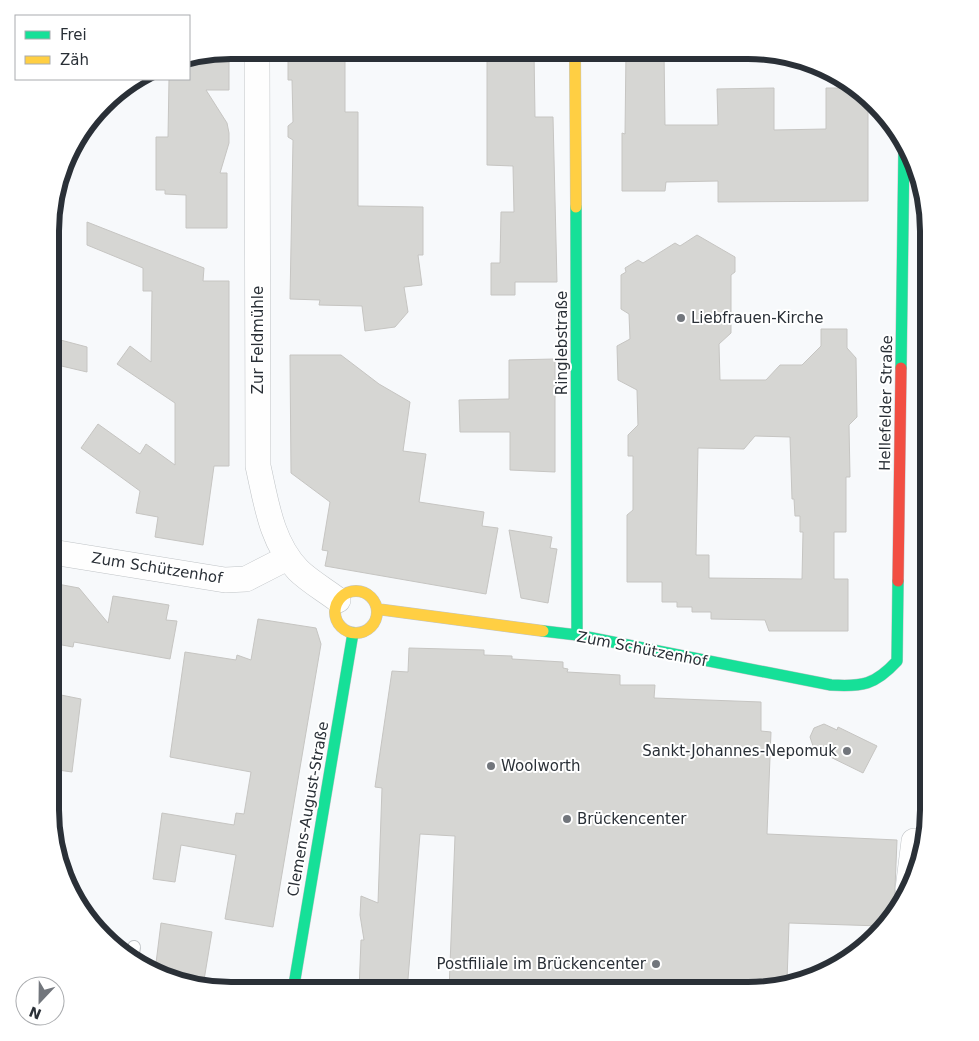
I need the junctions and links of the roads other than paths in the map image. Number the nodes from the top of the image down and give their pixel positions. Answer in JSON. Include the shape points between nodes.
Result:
{"nodes":[{"id":1,"x":257,"y":59,"type":"edge"},
{"id":2,"x":575,"y":59,"type":"edge"},
{"id":3,"x":904,"y":159,"type":"edge"},
{"id":4,"x":59,"y":553,"type":"edge"},
{"id":5,"x":287,"y":558,"type":"junction"},
{"id":6,"x":338,"y":600,"type":"junction"},
{"id":7,"x":377,"y":610,"type":"junction"},
{"id":8,"x":353,"y":633,"type":"junction"},
{"id":9,"x":577,"y":635,"type":"junction"},
{"id":10,"x":897,"y":661,"type":"joint"},
{"id":11,"x":914,"y":841,"type":"dead end"},
{"id":12,"x":911,"y":865,"type":"edge"},
{"id":13,"x":295,"y":982,"type":"edge"}],
"edges":[{"from":1,"to":5,"type":"street","name":"Zur Feldmühle","via":[[258,466],[269,517]]},
{"from":2,"to":9,"type":"street","name":"Ringlebstraße"},
{"from":3,"to":10,"type":"street","name":"Hellefelder Straße"},
{"from":4,"to":5,"type":"street","name":"Zum Schützenhof","via":[[225,580],[246,579]]},
{"from":5,"to":6,"type":"street","name":"Zur Feldmühle"},
{"from":6,"to":7,"type":"street","via":[[349,592],[361,591],[372,598]]},
{"from":6,"to":8,"type":"street","via":[[336,620]]},
{"from":7,"to":8,"type":"street","via":[[371,627]]},
{"from":7,"to":9,"type":"street","name":"Zum Schützenhof"},
{"from":8,"to":13,"type":"street","name":"Clemens-August-Straße"},
{"from":9,"to":10,"type":"street","name":"Zum Schützenhof","via":[[831,685],[860,687],[883,678]]},
{"from":11,"to":12,"type":"street"}]}
